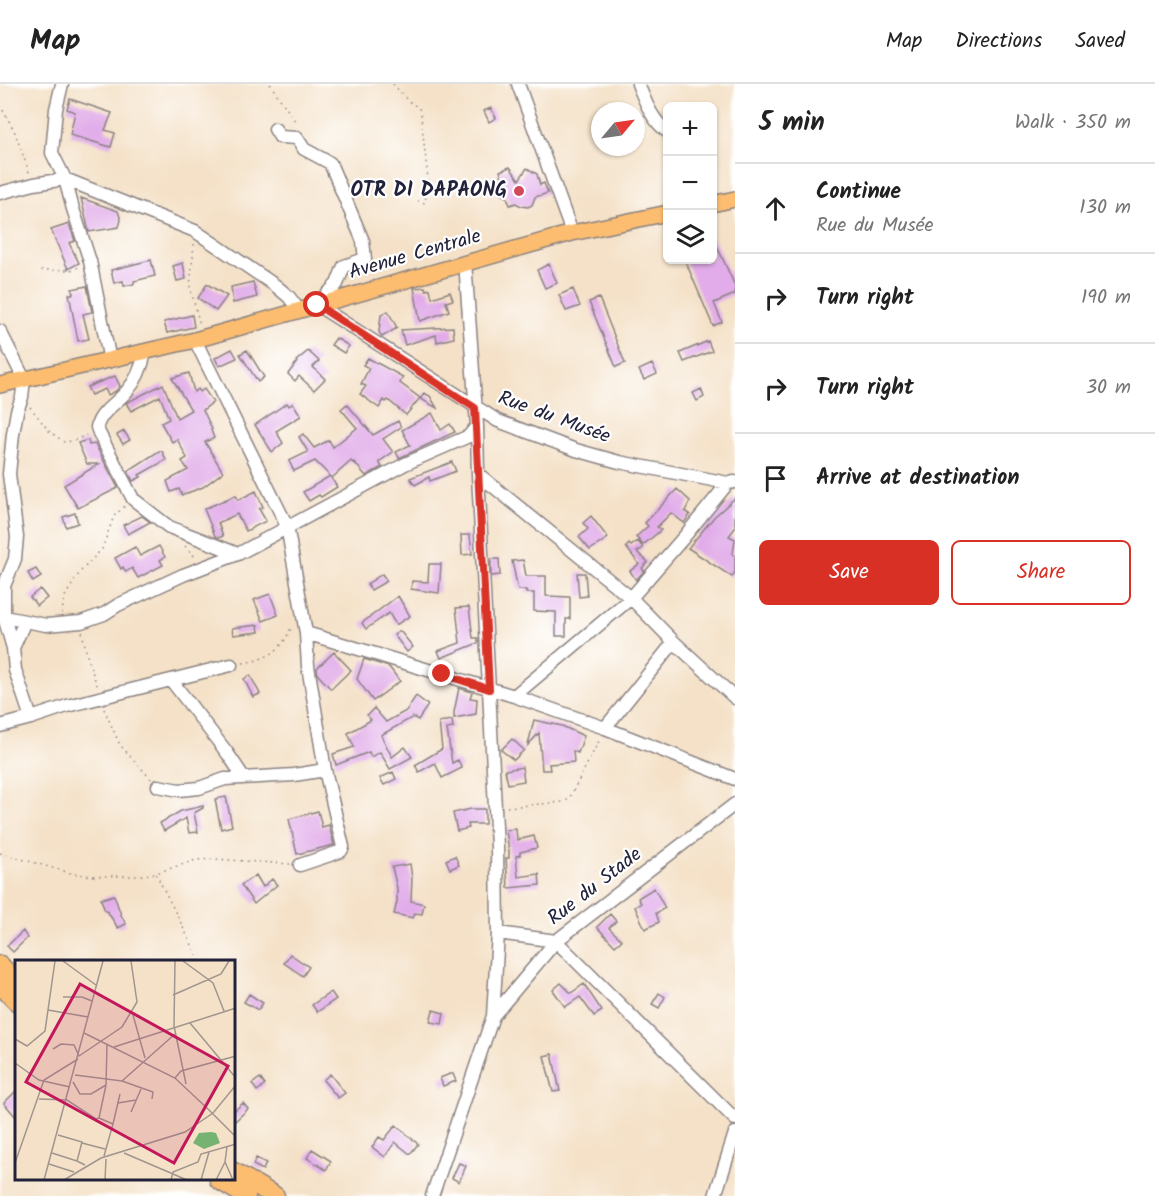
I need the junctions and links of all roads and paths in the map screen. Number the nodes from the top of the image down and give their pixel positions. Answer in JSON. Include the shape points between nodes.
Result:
{"nodes":[{"id":1,"x":62,"y":84,"type":"edge"},
{"id":2,"x":270,"y":84,"type":"edge"},
{"id":3,"x":393,"y":84,"type":"edge"},
{"id":4,"x":518,"y":84,"type":"edge"},
{"id":5,"x":638,"y":84,"type":"edge"},
{"id":6,"x":0,"y":105,"type":"edge"},
{"id":7,"x":295,"y":121,"type":"dead end"},
{"id":8,"x":274,"y":129,"type":"dead end"},
{"id":9,"x":663,"y":129,"type":"edge"},
{"id":10,"x":65,"y":179,"type":"junction"},
{"id":11,"x":34,"y":184,"type":"junction"},
{"id":12,"x":0,"y":193,"type":"edge"},
{"id":13,"x":735,"y":199,"type":"edge"},
{"id":14,"x":418,"y":201,"type":"dead end"},
{"id":15,"x":717,"y":203,"type":"edge"},
{"id":16,"x":663,"y":214,"type":"edge"},
{"id":17,"x":195,"y":231,"type":"junction"},
{"id":18,"x":572,"y":233,"type":"junction"},
{"id":19,"x":90,"y":261,"type":"junction"},
{"id":20,"x":465,"y":262,"type":"junction"},
{"id":21,"x":41,"y":270,"type":"dead end"},
{"id":22,"x":317,"y":305,"type":"junction"},
{"id":23,"x":299,"y":310,"type":"junction"},
{"id":24,"x":0,"y":331,"type":"edge"},
{"id":25,"x":200,"y":339,"type":"junction"},
{"id":26,"x":145,"y":352,"type":"junction"},
{"id":27,"x":110,"y":361,"type":"junction"},
{"id":28,"x":24,"y":379,"type":"junction"},
{"id":29,"x":0,"y":385,"type":"edge"},
{"id":30,"x":22,"y":398,"type":"junction"},
{"id":31,"x":475,"y":408,"type":"junction"},
{"id":32,"x":477,"y":426,"type":"junction"},
{"id":33,"x":97,"y":427,"type":"junction"},
{"id":34,"x":478,"y":474,"type":"junction"},
{"id":35,"x":731,"y":482,"type":"edge"},
{"id":36,"x":133,"y":499,"type":"junction"},
{"id":37,"x":287,"y":526,"type":"junction"},
{"id":38,"x":169,"y":527,"type":"junction"},
{"id":39,"x":238,"y":554,"type":"junction"},
{"id":40,"x":210,"y":566,"type":"junction"},
{"id":41,"x":631,"y":598,"type":"junction"},
{"id":42,"x":2,"y":617,"type":"edge"},
{"id":43,"x":294,"y":619,"type":"dead end"},
{"id":44,"x":25,"y":621,"type":"junction"},
{"id":45,"x":81,"y":622,"type":"junction"},
{"id":46,"x":61,"y":623,"type":"junction"},
{"id":47,"x":306,"y":633,"type":"junction"},
{"id":48,"x":674,"y":642,"type":"junction"},
{"id":49,"x":13,"y":648,"type":"junction"},
{"id":50,"x":231,"y":665,"type":"joint"},
{"id":51,"x":171,"y":680,"type":"junction"},
{"id":52,"x":489,"y":689,"type":"junction"},
{"id":53,"x":514,"y":696,"type":"junction"},
{"id":54,"x":735,"y":698,"type":"edge"},
{"id":55,"x":101,"y":699,"type":"junction"},
{"id":56,"x":31,"y":717,"type":"junction"},
{"id":57,"x":0,"y":726,"type":"edge"},
{"id":58,"x":605,"y":728,"type":"junction"},
{"id":59,"x":325,"y":770,"type":"junction"},
{"id":60,"x":244,"y":778,"type":"junction"},
{"id":61,"x":735,"y":779,"type":"edge"},
{"id":62,"x":158,"y":786,"type":"joint"},
{"id":63,"x":735,"y":804,"type":"edge"},
{"id":64,"x":495,"y":808,"type":"junction"},
{"id":65,"x":0,"y":853,"type":"edge"},
{"id":66,"x":300,"y":865,"type":"joint"},
{"id":67,"x":156,"y":873,"type":"junction"},
{"id":68,"x":498,"y":933,"type":"junction"},
{"id":69,"x":556,"y":941,"type":"junction"},
{"id":70,"x":198,"y":960,"type":"edge"},
{"id":71,"x":0,"y":965,"type":"edge"},
{"id":72,"x":15,"y":982,"type":"edge"},
{"id":73,"x":0,"y":984,"type":"edge"},
{"id":74,"x":15,"y":1000,"type":"edge"},
{"id":75,"x":493,"y":1016,"type":"junction"},
{"id":76,"x":735,"y":1119,"type":"edge"},
{"id":77,"x":735,"y":1133,"type":"edge"},
{"id":78,"x":236,"y":1173,"type":"edge"},
{"id":79,"x":222,"y":1181,"type":"edge"},
{"id":80,"x":246,"y":1196,"type":"edge"},
{"id":81,"x":275,"y":1196,"type":"edge"},
{"id":82,"x":432,"y":1196,"type":"edge"},
{"id":83,"x":715,"y":1196,"type":"edge"}],
"edges":[{"from":1,"to":10,"type":"street","via":[[52,153]]},
{"from":2,"to":7,"type":"path"},
{"from":3,"to":14,"type":"path","via":[[419,108],[421,116],[428,179],[425,203]]},
{"from":4,"to":18,"type":"street"},
{"from":5,"to":9,"type":"street"},
{"from":6,"to":11,"type":"path"},
{"from":8,"to":22,"type":"street","via":[[280,137],[297,138],[304,149],[330,163],[363,241],[365,259],[344,266],[337,284]]},
{"from":10,"to":11,"type":"street"},
{"from":10,"to":17,"type":"street"},
{"from":10,"to":19,"type":"street"},
{"from":11,"to":12,"type":"street"},
{"from":13,"to":15,"type":"main road"},
{"from":16,"to":18,"type":"main road","name":"Avenue Centrale"},
{"from":17,"to":23,"type":"street","via":[[276,286]]},
{"from":17,"to":25,"type":"path","via":[[190,287]]},
{"from":18,"to":20,"type":"main road","name":"Avenue Centrale"},
{"from":19,"to":21,"type":"path","via":[[71,270]]},
{"from":19,"to":27,"type":"street"},
{"from":20,"to":22,"type":"main road","name":"Avenue Centrale"},
{"from":20,"to":31,"type":"street"},
{"from":22,"to":23,"type":"main road","name":"Avenue Centrale"},
{"from":22,"to":31,"type":"street","name":"Rue du Musée"},
{"from":23,"to":25,"type":"main road","name":"Avenue Centrale"},
{"from":24,"to":28,"type":"street"},
{"from":25,"to":26,"type":"main road","name":"Avenue Centrale"},
{"from":25,"to":37,"type":"street"},
{"from":26,"to":27,"type":"main road","name":"Avenue Centrale"},
{"from":26,"to":33,"type":"street","via":[[142,368],[128,391]]},
{"from":27,"to":28,"type":"main road","name":"Avenue Centrale"},
{"from":28,"to":29,"type":"main road","name":"Avenue Centrale"},
{"from":28,"to":30,"type":"street"},
{"from":30,"to":33,"type":"path","via":[[49,431],[64,442],[82,438]]},
{"from":30,"to":42,"type":"street","via":[[9,474],[17,537],[15,559],[4,586]]},
{"from":31,"to":32,"type":"street"},
{"from":31,"to":35,"type":"street","name":"Rue du Musée","via":[[498,421],[576,450]]},
{"from":32,"to":34,"type":"street"},
{"from":32,"to":37,"type":"street","via":[[469,436],[405,464]]},
{"from":33,"to":36,"type":"street"},
{"from":34,"to":41,"type":"street"},
{"from":34,"to":52,"type":"street"},
{"from":35,"to":41,"type":"street"},
{"from":36,"to":38,"type":"street"},
{"from":36,"to":46,"type":"path","via":[[114,516],[102,549],[80,572],[64,598]]},
{"from":37,"to":39,"type":"street"},
{"from":37,"to":47,"type":"street"},
{"from":38,"to":39,"type":"street"},
{"from":38,"to":40,"type":"path","via":[[194,556]]},
{"from":39,"to":40,"type":"street"},
{"from":40,"to":45,"type":"street"},
{"from":41,"to":48,"type":"street"},
{"from":41,"to":53,"type":"street"},
{"from":42,"to":44,"type":"street"},
{"from":42,"to":49,"type":"street"},
{"from":43,"to":50,"type":"path","via":[[286,642],[262,660]]},
{"from":44,"to":46,"type":"street"},
{"from":44,"to":49,"type":"street"},
{"from":45,"to":46,"type":"street"},
{"from":45,"to":55,"type":"path"},
{"from":47,"to":52,"type":"street"},
{"from":47,"to":59,"type":"street"},
{"from":48,"to":54,"type":"street"},
{"from":48,"to":58,"type":"street"},
{"from":49,"to":56,"type":"street","via":[[15,670]]},
{"from":50,"to":51,"type":"street"},
{"from":51,"to":55,"type":"street"},
{"from":51,"to":60,"type":"street"},
{"from":52,"to":53,"type":"street"},
{"from":52,"to":64,"type":"street"},
{"from":53,"to":58,"type":"street"},
{"from":55,"to":56,"type":"street"},
{"from":55,"to":62,"type":"path","via":[[120,745]]},
{"from":56,"to":57,"type":"street"},
{"from":58,"to":61,"type":"street"},
{"from":58,"to":64,"type":"path","via":[[569,799]]},
{"from":59,"to":60,"type":"street"},
{"from":59,"to":66,"type":"street","via":[[342,849]]},
{"from":60,"to":62,"type":"street","via":[[179,790]]},
{"from":63,"to":69,"type":"street","name":"Rue du Stade"},
{"from":64,"to":68,"type":"street"},
{"from":65,"to":67,"type":"path","via":[[74,874]]},
{"from":66,"to":67,"type":"path","via":[[196,860]]},
{"from":67,"to":70,"type":"path"},
{"from":68,"to":69,"type":"street"},
{"from":68,"to":75,"type":"street"},
{"from":69,"to":75,"type":"street","name":"Rue du Stade"},
{"from":69,"to":76,"type":"street"},
{"from":71,"to":72,"type":"highway"},
{"from":73,"to":74,"type":"highway"},
{"from":75,"to":82,"type":"street"},
{"from":77,"to":83,"type":"street"},
{"from":78,"to":81,"type":"highway"},
{"from":79,"to":80,"type":"highway"}]}
